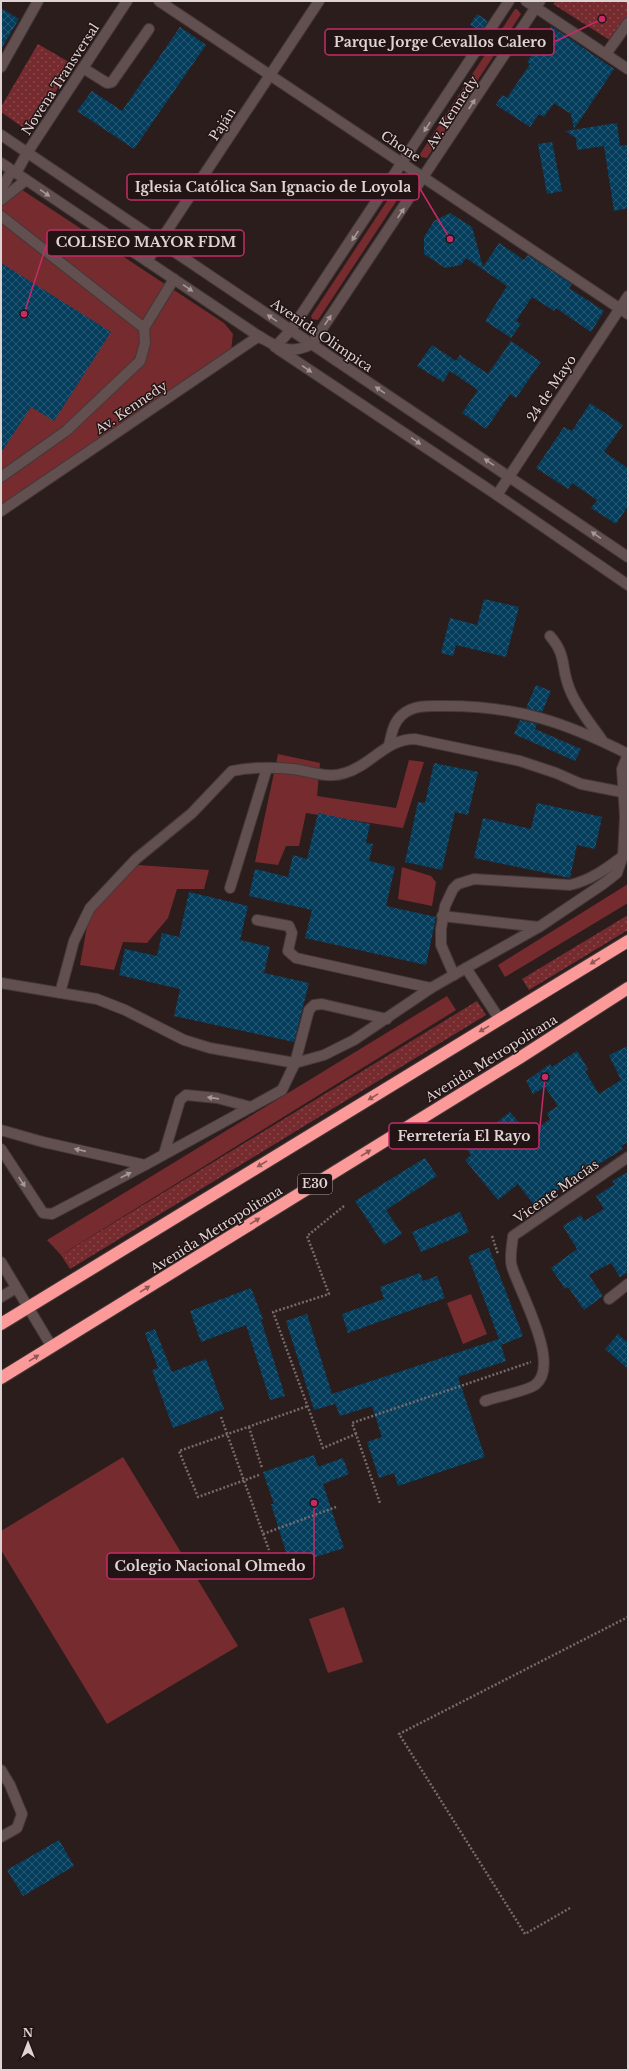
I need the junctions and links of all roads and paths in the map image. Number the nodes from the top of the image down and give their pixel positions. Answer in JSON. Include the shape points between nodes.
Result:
{"nodes":[{"id":1,"x":38,"y":1,"type":"edge"},
{"id":2,"x":127,"y":1,"type":"edge"},
{"id":3,"x":159,"y":1,"type":"edge"},
{"id":4,"x":319,"y":1,"type":"edge"},
{"id":5,"x":509,"y":1,"type":"edge"},
{"id":6,"x":526,"y":1,"type":"edge"},
{"id":7,"x":538,"y":4,"type":"edge"},
{"id":8,"x":628,"y":23,"type":"edge"},
{"id":9,"x":149,"y":29,"type":"dead end"},
{"id":10,"x":606,"y":54,"type":"junction"},
{"id":11,"x":1,"y":67,"type":"edge"},
{"id":12,"x":83,"y":68,"type":"junction"},
{"id":13,"x":628,"y":69,"type":"edge"},
{"id":14,"x":270,"y":75,"type":"junction"},
{"id":15,"x":1,"y":135,"type":"edge"},
{"id":16,"x":27,"y":153,"type":"junction"},
{"id":17,"x":1,"y":163,"type":"edge"},
{"id":18,"x":403,"y":164,"type":"junction"},
{"id":19,"x":14,"y":172,"type":"junction"},
{"id":20,"x":424,"y":178,"type":"junction"},
{"id":21,"x":26,"y":180,"type":"junction"},
{"id":22,"x":1,"y":190,"type":"edge"},
{"id":23,"x":1,"y":200,"type":"edge"},
{"id":24,"x":1,"y":216,"type":"edge"},
{"id":25,"x":160,"y":242,"type":"junction"},
{"id":26,"x":147,"y":261,"type":"junction"},
{"id":27,"x":174,"y":279,"type":"junction"},
{"id":28,"x":628,"y":296,"type":"edge"},
{"id":29,"x":624,"y":311,"type":"edge"},
{"id":30,"x":144,"y":328,"type":"junction"},
{"id":31,"x":291,"y":330,"type":"junction"},
{"id":32,"x":259,"y":336,"type":"junction"},
{"id":33,"x":312,"y":344,"type":"junction"},
{"id":34,"x":275,"y":347,"type":"junction"},
{"id":35,"x":509,"y":476,"type":"junction"},
{"id":36,"x":1,"y":477,"type":"edge"},
{"id":37,"x":496,"y":495,"type":"junction"},
{"id":38,"x":1,"y":510,"type":"edge"},
{"id":39,"x":628,"y":557,"type":"edge"},
{"id":40,"x":628,"y":584,"type":"edge"},
{"id":41,"x":550,"y":636,"type":"dead end"},
{"id":42,"x":602,"y":740,"type":"junction"},
{"id":43,"x":389,"y":745,"type":"junction"},
{"id":44,"x":628,"y":754,"type":"edge"},
{"id":45,"x":267,"y":768,"type":"junction"},
{"id":46,"x":622,"y":792,"type":"junction"},
{"id":47,"x":623,"y":856,"type":"junction"},
{"id":48,"x":230,"y":888,"type":"dead end"},
{"id":49,"x":442,"y":916,"type":"junction"},
{"id":50,"x":257,"y":920,"type":"dead end"},
{"id":51,"x":539,"y":927,"type":"junction"},
{"id":52,"x":628,"y":941,"type":"edge"},
{"id":53,"x":466,"y":968,"type":"junction"},
{"id":54,"x":454,"y":975,"type":"junction"},
{"id":55,"x":1,"y":983,"type":"edge"},
{"id":56,"x":431,"y":988,"type":"junction"},
{"id":57,"x":628,"y":988,"type":"edge"},
{"id":58,"x":60,"y":993,"type":"junction"},
{"id":59,"x":387,"y":1019,"type":"junction"},
{"id":60,"x":500,"y":1020,"type":"junction"},
{"id":61,"x":295,"y":1063,"type":"junction"},
{"id":62,"x":251,"y":1107,"type":"junction"},
{"id":63,"x":1,"y":1130,"type":"edge"},
{"id":64,"x":1,"y":1149,"type":"edge"},
{"id":65,"x":164,"y":1154,"type":"junction"},
{"id":66,"x":628,"y":1157,"type":"edge"},
{"id":67,"x":145,"y":1165,"type":"junction"},
{"id":68,"x":344,"y":1206,"type":"dead end"},
{"id":69,"x":492,"y":1236,"type":"dead end"},
{"id":70,"x":499,"y":1257,"type":"dead end"},
{"id":71,"x":1,"y":1262,"type":"edge"},
{"id":72,"x":628,"y":1284,"type":"edge"},
{"id":73,"x":16,"y":1288,"type":"junction"},
{"id":74,"x":1,"y":1297,"type":"edge"},
{"id":75,"x":609,"y":1299,"type":"dead end"},
{"id":76,"x":28,"y":1307,"type":"junction"},
{"id":77,"x":1,"y":1324,"type":"edge"},
{"id":78,"x":52,"y":1347,"type":"junction"},
{"id":79,"x":533,"y":1359,"type":"dead end"},
{"id":80,"x":1,"y":1378,"type":"edge"},
{"id":81,"x":485,"y":1401,"type":"dead end"},
{"id":82,"x":308,"y":1406,"type":"junction"},
{"id":83,"x":221,"y":1416,"type":"dead end"},
{"id":84,"x":249,"y":1427,"type":"junction"},
{"id":85,"x":356,"y":1434,"type":"junction"},
{"id":86,"x":227,"y":1435,"type":"junction"},
{"id":87,"x":262,"y":1468,"type":"dead end"},
{"id":88,"x":259,"y":1475,"type":"dead end"},
{"id":89,"x":244,"y":1480,"type":"junction"},
{"id":90,"x":380,"y":1503,"type":"dead end"},
{"id":91,"x":336,"y":1507,"type":"dead end"},
{"id":92,"x":263,"y":1534,"type":"junction"},
{"id":93,"x":269,"y":1550,"type":"dead end"},
{"id":94,"x":628,"y":1617,"type":"edge"},
{"id":95,"x":1,"y":1770,"type":"edge"},
{"id":96,"x":1,"y":1837,"type":"edge"},
{"id":97,"x":570,"y":1908,"type":"dead end"}],
"edges":[{"from":1,"to":11,"type":"street"},
{"from":2,"to":12,"type":"street","name":"Novena Transversal"},
{"from":3,"to":14,"type":"street","name":"Chone"},
{"from":4,"to":14,"type":"street","name":"Paján"},
{"from":5,"to":18,"type":"street","name":"Av. Kennedy","one_way":true},
{"from":6,"to":7,"type":"street"},
{"from":7,"to":10,"type":"street"},
{"from":20,"to":7,"type":"street","name":"Av. Kennedy","one_way":true},
{"from":8,"to":10,"type":"street"},
{"from":9,"to":12,"type":"street","via":[[112,82],[107,83]]},
{"from":10,"to":13,"type":"street"},
{"from":12,"to":16,"type":"street","name":"Novena Transversal"},
{"from":14,"to":18,"type":"street","name":"Chone"},
{"from":14,"to":25,"type":"street","name":"Paján"},
{"from":15,"to":16,"type":"street","name":"Avenida Olimpica"},
{"from":16,"to":19,"type":"street","name":"Novena Transversal"},
{"from":16,"to":25,"type":"street","name":"Avenida Olimpica"},
{"from":17,"to":19,"type":"street"},
{"from":18,"to":20,"type":"street","name":"Chone"},
{"from":18,"to":31,"type":"street","name":"Av. Kennedy","one_way":true},
{"from":19,"to":21,"type":"street"},
{"from":19,"to":22,"type":"street","name":"Novena Transversal"},
{"from":20,"to":29,"type":"street","name":"Chone"},
{"from":33,"to":20,"type":"street","name":"Av. Kennedy","one_way":true},
{"from":21,"to":23,"type":"street"},
{"from":21,"to":26,"type":"street","one_way":true},
{"from":24,"to":30,"type":"street"},
{"from":25,"to":26,"type":"street","name":"Paján"},
{"from":31,"to":25,"type":"street","name":"Avenida Olimpica","one_way":true},
{"from":26,"to":27,"type":"street"},
{"from":27,"to":30,"type":"street"},
{"from":27,"to":32,"type":"street","one_way":true},
{"from":28,"to":29,"type":"street","name":"24 de Mayo"},
{"from":29,"to":35,"type":"street","name":"24 de Mayo"},
{"from":30,"to":36,"type":"street","via":[[145,343],[140,361],[66,431]]},
{"from":31,"to":33,"type":"street","name":"Avenida Olimpica"},
{"from":31,"to":34,"type":"street","name":"Av. Kennedy"},
{"from":32,"to":34,"type":"street"},
{"from":32,"to":38,"type":"street","name":"Av. Kennedy"},
{"from":33,"to":34,"type":"street","via":[[297,350]]},
{"from":35,"to":33,"type":"street","name":"Avenida Olimpica","one_way":true},
{"from":34,"to":37,"type":"street","one_way":true},
{"from":35,"to":37,"type":"street","name":"24 de Mayo"},
{"from":39,"to":35,"type":"street","name":"Avenida Olimpica","one_way":true},
{"from":37,"to":40,"type":"street"},
{"from":41,"to":42,"type":"street","via":[[560,647],[570,691]]},
{"from":42,"to":43,"type":"street","via":[[560,723],[528,714],[477,706],[420,706],[403,714],[393,727]]},
{"from":42,"to":44,"type":"street"},
{"from":43,"to":45,"type":"street","via":[[344,774],[328,775]]},
{"from":43,"to":46,"type":"street","via":[[408,739],[426,740],[520,761],[556,772],[581,784]]},
{"from":44,"to":46,"type":"street","via":[[622,769]]},
{"from":45,"to":48,"type":"street"},
{"from":45,"to":58,"type":"street","via":[[232,771],[192,813],[136,858],[104,891],[90,908],[74,941]]},
{"from":46,"to":47,"type":"street","via":[[625,817]]},
{"from":47,"to":49,"type":"street","via":[[601,873],[570,885],[474,879],[464,881],[453,889]]},
{"from":47,"to":51,"type":"street","via":[[617,873]]},
{"from":49,"to":51,"type":"street"},
{"from":49,"to":54,"type":"street","via":[[442,945]]},
{"from":50,"to":56,"type":"street","via":[[289,926],[292,933],[288,951],[296,958]]},
{"from":51,"to":53,"type":"street"},
{"from":52,"to":60,"type":"highway","one_way":true},
{"from":53,"to":54,"type":"street"},
{"from":53,"to":60,"type":"street"},
{"from":54,"to":56,"type":"street"},
{"from":55,"to":58,"type":"street"},
{"from":56,"to":59,"type":"street"},
{"from":78,"to":57,"type":"highway","name":"Avenida Metropolitana","number":"E30","one_way":true},
{"from":58,"to":61,"type":"street","via":[[97,999],[184,1040],[210,1048]]},
{"from":59,"to":61,"type":"street","via":[[324,1055]]},
{"from":59,"to":61,"type":"street","via":[[322,1004],[314,1005],[309,1010]]},
{"from":60,"to":76,"type":"highway","one_way":true},
{"from":61,"to":62,"type":"street","via":[[282,1090]]},
{"from":62,"to":65,"type":"street"},
{"from":62,"to":65,"type":"street","one_way":true,"via":[[217,1098],[186,1095],[180,1100]]},
{"from":67,"to":63,"type":"street","one_way":true},
{"from":64,"to":67,"type":"street","one_way":true,"via":[[43,1213],[52,1214]]},
{"from":65,"to":67,"type":"street"},
{"from":66,"to":81,"type":"street","name":"Vicente Macías","via":[[512,1236],[511,1266],[536,1326],[543,1350],[544,1366],[541,1378],[534,1386]]},
{"from":68,"to":82,"type":"path","via":[[306,1236],[329,1294],[273,1312]]},
{"from":69,"to":70,"type":"path"},
{"from":71,"to":73,"type":"street"},
{"from":72,"to":75,"type":"street"},
{"from":73,"to":74,"type":"street"},
{"from":73,"to":76,"type":"street"},
{"from":76,"to":77,"type":"highway"},
{"from":76,"to":78,"type":"street"},
{"from":80,"to":78,"type":"highway","name":"Avenida Metropolitana","number":"E30","one_way":true},
{"from":79,"to":85,"type":"path","via":[[526,1365],[352,1423]]},
{"from":82,"to":84,"type":"path"},
{"from":82,"to":85,"type":"path","via":[[323,1448]]},
{"from":83,"to":86,"type":"path"},
{"from":84,"to":86,"type":"path"},
{"from":84,"to":87,"type":"path"},
{"from":85,"to":90,"type":"path"},
{"from":86,"to":89,"type":"path"},
{"from":86,"to":89,"type":"path","via":[[179,1452],[198,1497]]},
{"from":88,"to":89,"type":"path"},
{"from":89,"to":92,"type":"path"},
{"from":91,"to":92,"type":"path"},
{"from":92,"to":93,"type":"path"},
{"from":94,"to":97,"type":"path","via":[[400,1734],[525,1934]]},
{"from":95,"to":96,"type":"street","via":[[22,1814],[17,1828]]}]}
